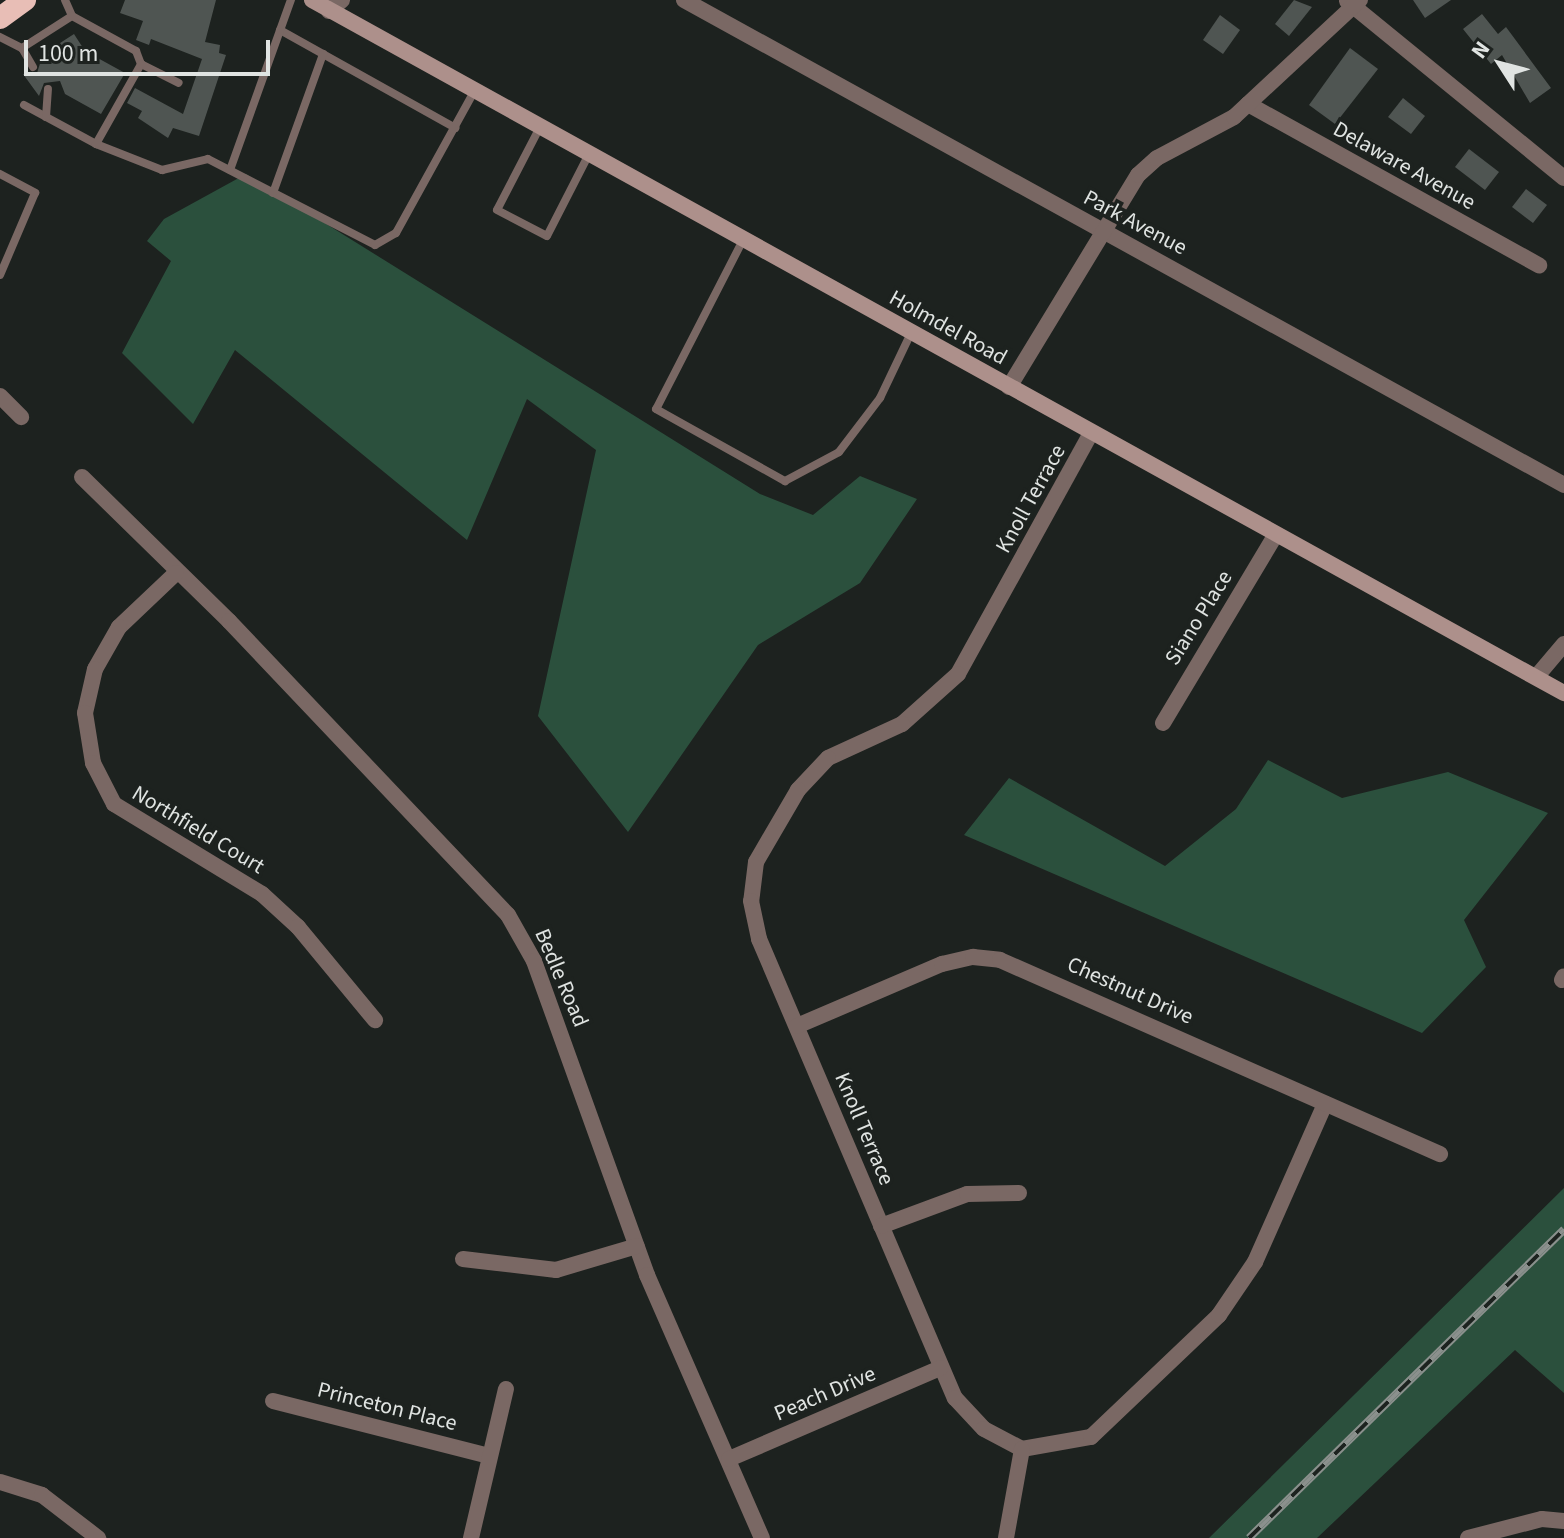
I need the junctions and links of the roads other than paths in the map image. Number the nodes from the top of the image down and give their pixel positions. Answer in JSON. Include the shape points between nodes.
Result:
{"nodes":[{"id":1,"x":25,"y":0,"type":"edge"},
{"id":2,"x":65,"y":0,"type":"edge"},
{"id":3,"x":291,"y":0,"type":"edge"},
{"id":4,"x":312,"y":0,"type":"edge"},
{"id":5,"x":684,"y":0,"type":"edge"},
{"id":6,"x":1353,"y":2,"type":"edge"},
{"id":7,"x":336,"y":6,"type":"edge"},
{"id":8,"x":72,"y":16,"type":"junction"},
{"id":9,"x":0,"y":18,"type":"edge"},
{"id":10,"x":280,"y":30,"type":"junction"},
{"id":11,"x":0,"y":37,"type":"edge"},
{"id":12,"x":22,"y":48,"type":"junction"},
{"id":13,"x":323,"y":54,"type":"junction"},
{"id":14,"x":141,"y":64,"type":"junction"},
{"id":15,"x":33,"y":67,"type":"dead end"},
{"id":16,"x":179,"y":83,"type":"dead end"},
{"id":17,"x":48,"y":89,"type":"dead end"},
{"id":18,"x":475,"y":90,"type":"junction"},
{"id":19,"x":1248,"y":104,"type":"junction"},
{"id":20,"x":24,"y":105,"type":"dead end"},
{"id":21,"x":46,"y":117,"type":"junction"},
{"id":22,"x":540,"y":127,"type":"junction"},
{"id":23,"x":455,"y":128,"type":"junction"},
{"id":24,"x":96,"y":144,"type":"junction"},
{"id":25,"x":589,"y":154,"type":"junction"},
{"id":26,"x":230,"y":170,"type":"junction"},
{"id":27,"x":0,"y":174,"type":"edge"},
{"id":28,"x":1564,"y":178,"type":"edge"},
{"id":29,"x":273,"y":193,"type":"junction"},
{"id":30,"x":1103,"y":231,"type":"junction"},
{"id":31,"x":743,"y":240,"type":"junction"},
{"id":32,"x":1539,"y":265,"type":"dead end"},
{"id":33,"x":0,"y":275,"type":"edge"},
{"id":34,"x":911,"y":333,"type":"junction"},
{"id":35,"x":1009,"y":387,"type":"junction"},
{"id":36,"x":0,"y":396,"type":"edge"},
{"id":37,"x":21,"y":417,"type":"dead end"},
{"id":38,"x":1091,"y":433,"type":"junction"},
{"id":39,"x":82,"y":477,"type":"dead end"},
{"id":40,"x":1564,"y":485,"type":"edge"},
{"id":41,"x":1275,"y":536,"type":"junction"},
{"id":42,"x":176,"y":573,"type":"junction"},
{"id":43,"x":1564,"y":644,"type":"edge"},
{"id":44,"x":1537,"y":676,"type":"junction"},
{"id":45,"x":1564,"y":693,"type":"edge"},
{"id":46,"x":1163,"y":723,"type":"dead end"},
{"id":47,"x":375,"y":1020,"type":"dead end"},
{"id":48,"x":797,"y":1026,"type":"junction"},
{"id":49,"x":1325,"y":1104,"type":"junction"},
{"id":50,"x":1440,"y":1154,"type":"dead end"},
{"id":51,"x":1019,"y":1193,"type":"dead end"},
{"id":52,"x":881,"y":1226,"type":"junction"},
{"id":53,"x":637,"y":1246,"type":"junction"},
{"id":54,"x":463,"y":1259,"type":"dead end"},
{"id":55,"x":940,"y":1368,"type":"junction"},
{"id":56,"x":506,"y":1389,"type":"dead end"},
{"id":57,"x":273,"y":1401,"type":"dead end"},
{"id":58,"x":1022,"y":1449,"type":"junction"},
{"id":59,"x":489,"y":1456,"type":"junction"},
{"id":60,"x":729,"y":1459,"type":"junction"},
{"id":61,"x":0,"y":1482,"type":"edge"},
{"id":62,"x":1564,"y":1521,"type":"edge"},
{"id":63,"x":98,"y":1538,"type":"edge"},
{"id":64,"x":471,"y":1538,"type":"edge"},
{"id":65,"x":762,"y":1538,"type":"edge"},
{"id":66,"x":1006,"y":1538,"type":"edge"},
{"id":67,"x":1468,"y":1538,"type":"edge"}],
"edges":[{"from":1,"to":9,"type":"highway"},
{"from":2,"to":8,"type":"lane"},
{"from":3,"to":10,"type":"lane"},
{"from":4,"to":7,"type":"main road","name":"Holmdel Road"},
{"from":5,"to":30,"type":"street","name":"Park Avenue"},
{"from":6,"to":19,"type":"street"},
{"from":6,"to":28,"type":"street"},
{"from":7,"to":18,"type":"main road","name":"Holmdel Road"},
{"from":8,"to":12,"type":"lane"},
{"from":8,"to":14,"type":"lane","via":[[136,51]]},
{"from":10,"to":13,"type":"lane"},
{"from":10,"to":26,"type":"lane"},
{"from":11,"to":12,"type":"lane"},
{"from":12,"to":15,"type":"lane"},
{"from":13,"to":23,"type":"lane"},
{"from":13,"to":29,"type":"lane"},
{"from":14,"to":16,"type":"lane"},
{"from":14,"to":24,"type":"lane"},
{"from":17,"to":21,"type":"lane"},
{"from":18,"to":22,"type":"main road","name":"Holmdel Road"},
{"from":18,"to":23,"type":"lane"},
{"from":19,"to":30,"type":"street","via":[[1213,131],[1146,167]]},
{"from":19,"to":32,"type":"street","name":"Delaware Avenue"},
{"from":20,"to":21,"type":"lane"},
{"from":21,"to":24,"type":"lane"},
{"from":22,"to":25,"type":"main road","name":"Holmdel Road"},
{"from":22,"to":25,"type":"lane","via":[[497,210],[547,236]]},
{"from":23,"to":29,"type":"lane","via":[[396,233],[375,245]]},
{"from":24,"to":26,"type":"lane","via":[[162,170],[208,159]]},
{"from":25,"to":31,"type":"main road","name":"Holmdel Road"},
{"from":26,"to":29,"type":"lane"},
{"from":27,"to":33,"type":"lane","via":[[35,193]]},
{"from":30,"to":35,"type":"street"},
{"from":30,"to":40,"type":"street","name":"Park Avenue"},
{"from":31,"to":34,"type":"main road","name":"Holmdel Road"},
{"from":31,"to":34,"type":"lane","via":[[656,409],[785,481],[839,452],[880,398]]},
{"from":34,"to":35,"type":"main road","name":"Holmdel Road"},
{"from":35,"to":38,"type":"main road","name":"Holmdel Road"},
{"from":36,"to":37,"type":"street"},
{"from":38,"to":41,"type":"main road","name":"Holmdel Road"},
{"from":38,"to":48,"type":"street","name":"Knoll Terrace","via":[[958,674],[902,724],[817,767],[763,847],[752,881],[753,917]]},
{"from":39,"to":42,"type":"street","name":"Bedle Road"},
{"from":41,"to":44,"type":"main road","name":"Holmdel Road"},
{"from":41,"to":46,"type":"street","name":"Siano Place"},
{"from":42,"to":47,"type":"street","name":"Northfield Court","via":[[119,627],[95,669],[85,713],[93,763],[114,804],[262,894],[289,918]]},
{"from":42,"to":53,"type":"street","name":"Bedle Road","via":[[229,621],[508,915],[534,961]]},
{"from":43,"to":44,"type":"street"},
{"from":44,"to":45,"type":"main road","name":"Holmdel Road"},
{"from":48,"to":49,"type":"street","name":"Chestnut Drive","via":[[942,964],[985,957],[1014,964]]},
{"from":48,"to":52,"type":"street","name":"Knoll Terrace"},
{"from":49,"to":50,"type":"street","name":"Chestnut Drive"},
{"from":49,"to":58,"type":"street","via":[[1255,1262],[1219,1315],[1091,1437]]},
{"from":51,"to":52,"type":"street","via":[[967,1194]]},
{"from":52,"to":55,"type":"street","name":"Knoll Terrace"},
{"from":53,"to":54,"type":"street","via":[[556,1270]]},
{"from":53,"to":60,"type":"street","name":"Bedle Road"},
{"from":55,"to":58,"type":"street","name":"Knoll Terrace","via":[[969,1417]]},
{"from":55,"to":60,"type":"street","name":"Peach Drive"},
{"from":56,"to":59,"type":"street"},
{"from":57,"to":59,"type":"street","name":"Princeton Place"},
{"from":58,"to":66,"type":"street"},
{"from":59,"to":64,"type":"street"},
{"from":60,"to":65,"type":"street","name":"Bedle Road"},
{"from":61,"to":63,"type":"street","via":[[42,1495]]},
{"from":62,"to":67,"type":"street","via":[[1542,1519]]}]}
